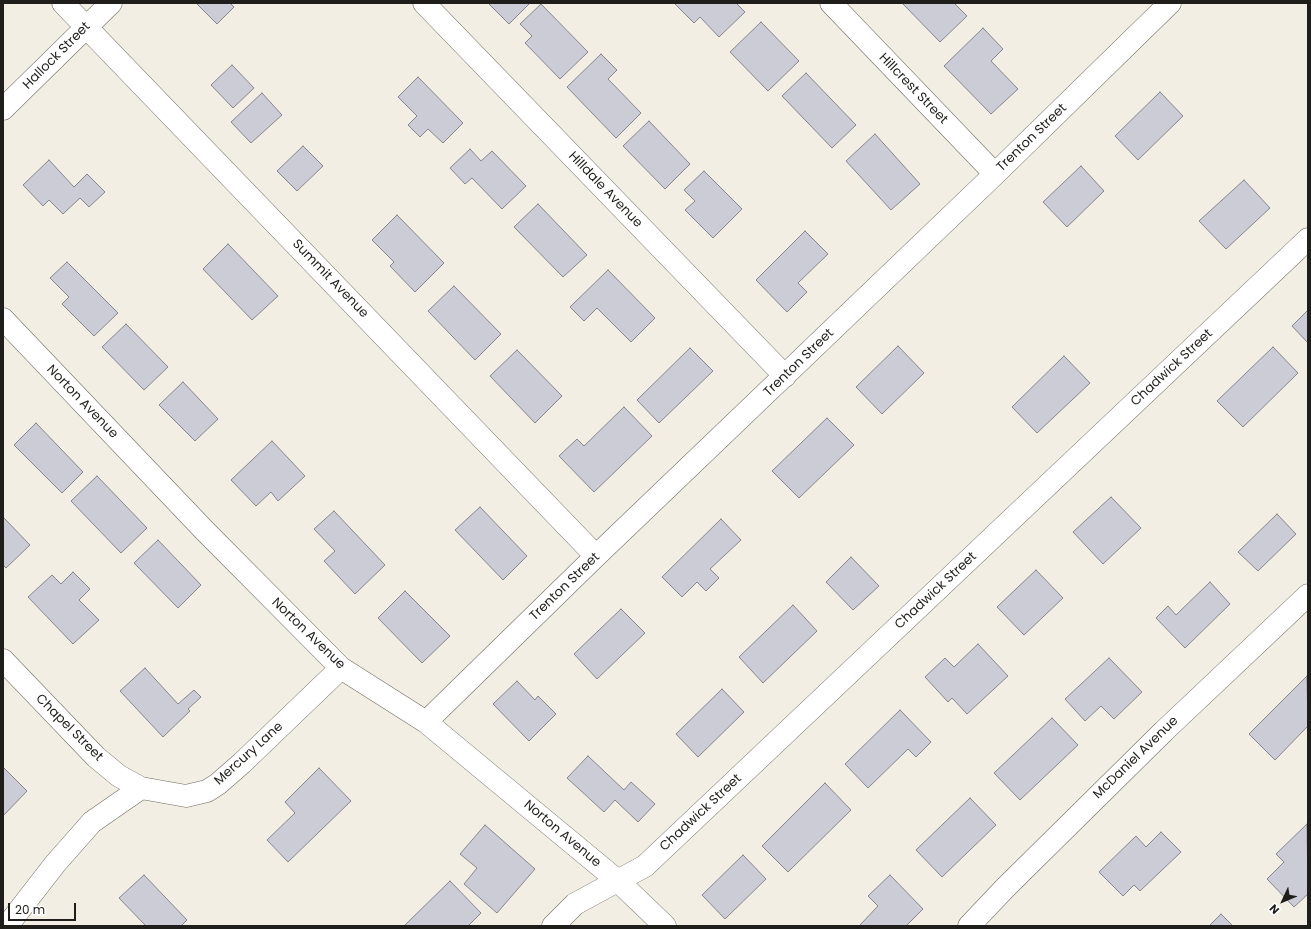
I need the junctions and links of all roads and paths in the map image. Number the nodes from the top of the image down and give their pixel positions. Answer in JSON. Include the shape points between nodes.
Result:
{"nodes":[{"id":1,"x":63,"y":3,"type":"edge"},
{"id":2,"x":111,"y":3,"type":"edge"},
{"id":3,"x":424,"y":3,"type":"edge"},
{"id":4,"x":831,"y":3,"type":"edge"},
{"id":5,"x":1170,"y":3,"type":"edge"},
{"id":6,"x":86,"y":27,"type":"junction"},
{"id":7,"x":3,"y":109,"type":"edge"},
{"id":8,"x":995,"y":174,"type":"junction"},
{"id":9,"x":1308,"y":239,"type":"edge"},
{"id":10,"x":3,"y":319,"type":"edge"},
{"id":11,"x":785,"y":376,"type":"junction"},
{"id":12,"x":596,"y":556,"type":"junction"},
{"id":13,"x":1308,"y":595,"type":"edge"},
{"id":14,"x":3,"y":660,"type":"edge"},
{"id":15,"x":341,"y":668,"type":"junction"},
{"id":16,"x":426,"y":722,"type":"junction"},
{"id":17,"x":141,"y":788,"type":"junction"},
{"id":18,"x":618,"y":881,"type":"junction"},
{"id":19,"x":6,"y":925,"type":"edge"},
{"id":20,"x":553,"y":926,"type":"edge"},
{"id":21,"x":665,"y":926,"type":"edge"},
{"id":22,"x":969,"y":926,"type":"edge"}],
"edges":[{"from":1,"to":6,"type":"street","name":"Summit Avenue"},
{"from":2,"to":6,"type":"street","name":"Hallock Street"},
{"from":3,"to":11,"type":"street","name":"Hilldale Avenue"},
{"from":4,"to":8,"type":"street","name":"Hillcrest Street"},
{"from":5,"to":8,"type":"street","name":"Trenton Street"},
{"from":6,"to":7,"type":"street","name":"Hallock Street"},
{"from":6,"to":12,"type":"street","name":"Summit Avenue"},
{"from":8,"to":11,"type":"street","name":"Trenton Street"},
{"from":9,"to":18,"type":"street","name":"Chadwick Street","via":[[645,866]]},
{"from":10,"to":15,"type":"street","name":"Norton Avenue","via":[[205,531]]},
{"from":11,"to":12,"type":"street","name":"Trenton Street"},
{"from":12,"to":16,"type":"street","name":"Trenton Street"},
{"from":13,"to":22,"type":"street","name":"McDaniel Avenue","via":[[1164,731]]},
{"from":14,"to":17,"type":"street","name":"Chapel Street","via":[[96,756],[119,776]]},
{"from":15,"to":16,"type":"street","name":"Norton Avenue"},
{"from":15,"to":17,"type":"street","name":"Mercury Lane","via":[[242,763],[207,791],[186,796]]},
{"from":16,"to":18,"type":"street","name":"Norton Avenue"},
{"from":17,"to":19,"type":"street","via":[[92,822]]},
{"from":18,"to":20,"type":"street","name":"Chadwick Street","via":[[574,904]]},
{"from":18,"to":21,"type":"street","name":"Norton Avenue"}]}
